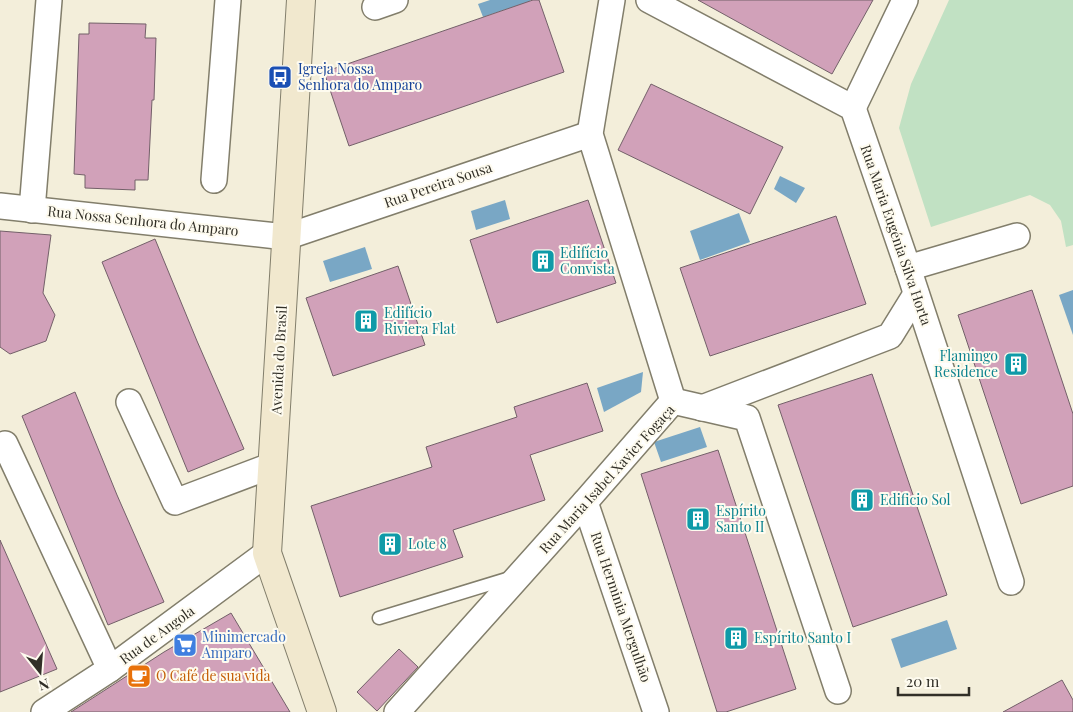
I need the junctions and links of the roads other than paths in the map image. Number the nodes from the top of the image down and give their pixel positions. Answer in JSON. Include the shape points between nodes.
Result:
{"nodes":[{"id":1,"x":49,"y":0,"type":"edge"},
{"id":2,"x":228,"y":0,"type":"edge"},
{"id":3,"x":301,"y":0,"type":"edge"},
{"id":4,"x":612,"y":0,"type":"edge"},
{"id":5,"x":649,"y":0,"type":"edge"},
{"id":6,"x":905,"y":0,"type":"edge"},
{"id":7,"x":853,"y":108,"type":"junction"},
{"id":8,"x":590,"y":134,"type":"junction"},
{"id":9,"x":214,"y":180,"type":"dead end"},
{"id":10,"x":0,"y":206,"type":"edge"},
{"id":11,"x":32,"y":210,"type":"junction"},
{"id":12,"x":1017,"y":236,"type":"dead end"},
{"id":13,"x":286,"y":237,"type":"junction"},
{"id":14,"x":908,"y":268,"type":"junction"},
{"id":15,"x":916,"y":294,"type":"junction"},
{"id":16,"x":673,"y":401,"type":"junction"},
{"id":17,"x":129,"y":402,"type":"dead end"},
{"id":18,"x":702,"y":408,"type":"junction"},
{"id":19,"x":5,"y":444,"type":"dead end"},
{"id":20,"x":273,"y":465,"type":"junction"},
{"id":21,"x":585,"y":502,"type":"junction"},
{"id":22,"x":267,"y":553,"type":"junction"},
{"id":23,"x":521,"y":574,"type":"junction"},
{"id":24,"x":1011,"y":582,"type":"dead end"},
{"id":25,"x":379,"y":618,"type":"dead end"},
{"id":26,"x":110,"y":669,"type":"junction"},
{"id":27,"x":838,"y":691,"type":"dead end"},
{"id":28,"x":44,"y":712,"type":"edge"},
{"id":29,"x":322,"y":712,"type":"edge"},
{"id":30,"x":397,"y":712,"type":"edge"},
{"id":31,"x":656,"y":712,"type":"edge"}],
"edges":[{"from":1,"to":11,"type":"street"},
{"from":2,"to":9,"type":"street"},
{"from":3,"to":13,"type":"street","name":"Avenida do Brasil"},
{"from":4,"to":8,"type":"street"},
{"from":5,"to":7,"type":"street"},
{"from":6,"to":7,"type":"street"},
{"from":7,"to":14,"type":"street","name":"Rua Maria Eugénia Silva Horta"},
{"from":8,"to":13,"type":"street","name":"Rua Pereira Sousa"},
{"from":8,"to":16,"type":"street"},
{"from":10,"to":11,"type":"street","name":"Rua Nossa Senhora do Amparo"},
{"from":11,"to":13,"type":"street","name":"Rua Nossa Senhora do Amparo"},
{"from":12,"to":14,"type":"street"},
{"from":13,"to":20,"type":"street","name":"Avenida do Brasil"},
{"from":14,"to":15,"type":"street","name":"Rua Maria Eugénia Silva Horta"},
{"from":15,"to":18,"type":"street","via":[[890,336]]},
{"from":15,"to":24,"type":"street","name":"Rua Maria Eugénia Silva Horta"},
{"from":16,"to":18,"type":"street","name":"Rua Maria Isabel Xavier Fogaça"},
{"from":16,"to":21,"type":"street","name":"Rua Maria Isabel Xavier Fogaça"},
{"from":17,"to":20,"type":"street","via":[[175,502]]},
{"from":18,"to":27,"type":"street","name":"Rua Maria Isabel Xavier Fogaça","via":[[747,418]]},
{"from":19,"to":26,"type":"street"},
{"from":20,"to":22,"type":"street","name":"Avenida do Brasil"},
{"from":21,"to":23,"type":"street","name":"Rua Maria Isabel Xavier Fogaça"},
{"from":21,"to":31,"type":"street","name":"Rua Herminia Mergulhão"},
{"from":22,"to":26,"type":"street","name":"Rua de Angola"},
{"from":22,"to":29,"type":"street","name":"Avenida do Brasil"},
{"from":23,"to":25,"type":"lane"},
{"from":23,"to":30,"type":"street","name":"Rua Maria Isabel Xavier Fogaça"},
{"from":26,"to":28,"type":"street","name":"Rua de Angola"}]}
